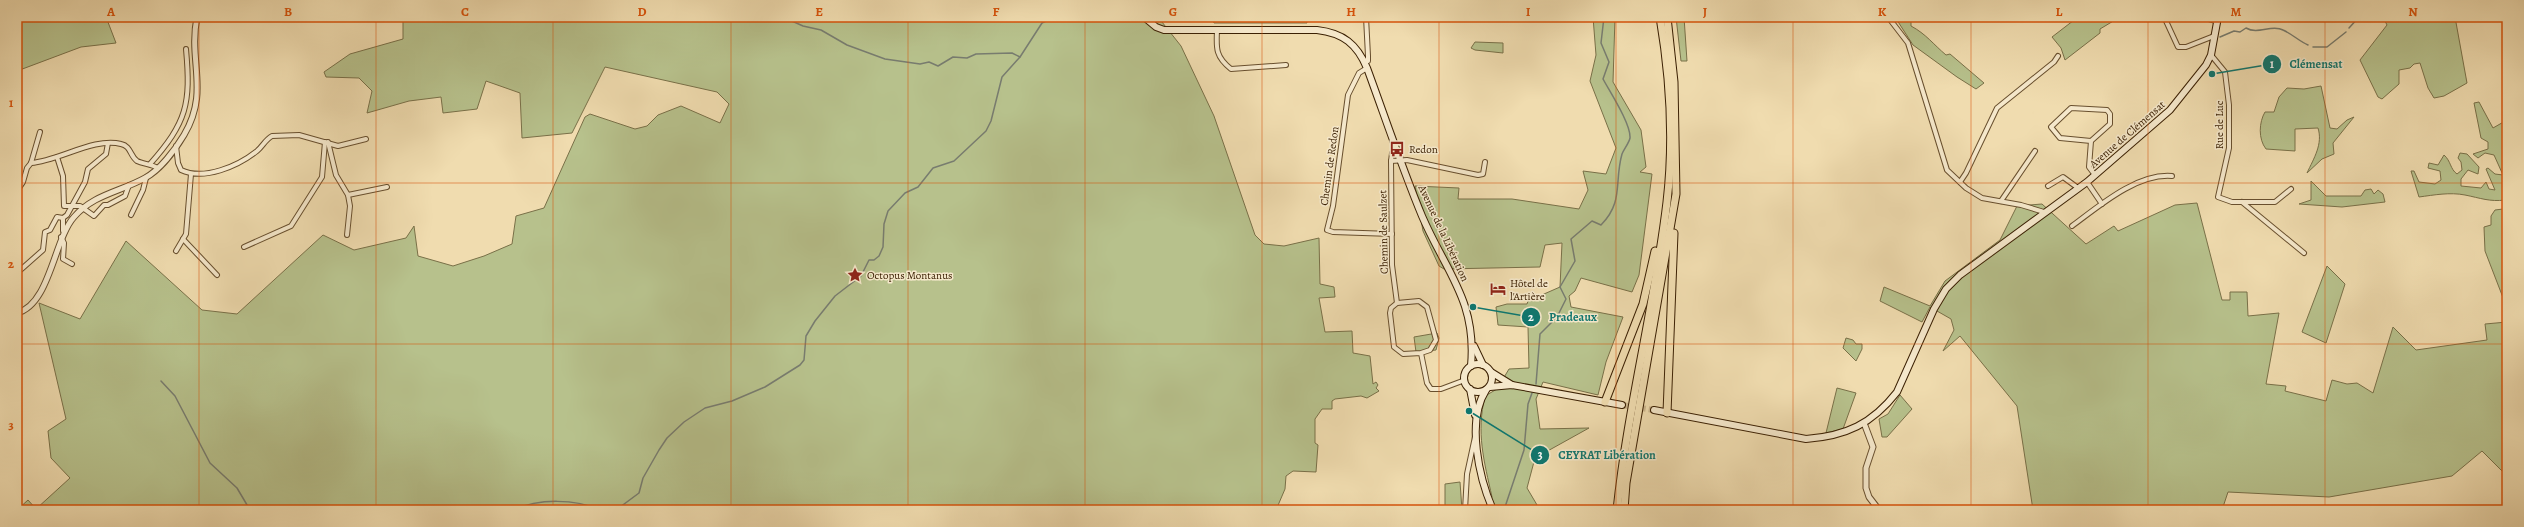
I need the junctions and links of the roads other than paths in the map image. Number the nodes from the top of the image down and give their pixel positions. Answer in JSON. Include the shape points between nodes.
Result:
{"nodes":[{"id":1,"x":197,"y":17,"type":"edge"},
{"id":2,"x":1144,"y":17,"type":"edge"},
{"id":3,"x":1366,"y":17,"type":"edge"},
{"id":4,"x":1660,"y":17,"type":"edge"},
{"id":5,"x":1667,"y":17,"type":"edge"},
{"id":6,"x":1888,"y":17,"type":"edge"},
{"id":7,"x":2171,"y":17,"type":"edge"},
{"id":8,"x":2202,"y":17,"type":"edge"},
{"id":9,"x":2217,"y":19,"type":"edge"},
{"id":10,"x":1217,"y":31,"type":"junction"},
{"id":11,"x":2214,"y":36,"type":"junction"},
{"id":12,"x":186,"y":49,"type":"dead end"},
{"id":13,"x":2211,"y":55,"type":"junction"},
{"id":14,"x":2058,"y":56,"type":"dead end"},
{"id":15,"x":1286,"y":65,"type":"dead end"},
{"id":16,"x":1366,"y":65,"type":"junction"},
{"id":17,"x":40,"y":132,"type":"dead end"},
{"id":18,"x":366,"y":139,"type":"dead end"},
{"id":19,"x":2091,"y":141,"type":"junction"},
{"id":20,"x":327,"y":142,"type":"junction"},
{"id":21,"x":108,"y":143,"type":"junction"},
{"id":22,"x":176,"y":146,"type":"junction"},
{"id":23,"x":1397,"y":150,"type":"junction"},
{"id":24,"x":2035,"y":151,"type":"dead end"},
{"id":25,"x":57,"y":157,"type":"junction"},
{"id":26,"x":1400,"y":160,"type":"junction"},
{"id":27,"x":1391,"y":161,"type":"junction"},
{"id":28,"x":1485,"y":162,"type":"dead end"},
{"id":29,"x":31,"y":163,"type":"junction"},
{"id":30,"x":150,"y":164,"type":"junction"},
{"id":31,"x":158,"y":168,"type":"junction"},
{"id":32,"x":190,"y":174,"type":"junction"},
{"id":33,"x":2095,"y":175,"type":"junction"},
{"id":34,"x":2172,"y":176,"type":"dead end"},
{"id":35,"x":146,"y":178,"type":"junction"},
{"id":36,"x":1960,"y":182,"type":"junction"},
{"id":37,"x":2087,"y":182,"type":"junction"},
{"id":38,"x":129,"y":185,"type":"junction"},
{"id":39,"x":2048,"y":186,"type":"dead end"},
{"id":40,"x":387,"y":187,"type":"dead end"},
{"id":41,"x":2078,"y":188,"type":"junction"},
{"id":42,"x":2291,"y":188,"type":"dead end"},
{"id":43,"x":17,"y":191,"type":"edge"},
{"id":44,"x":1676,"y":194,"type":"junction"},
{"id":45,"x":348,"y":195,"type":"junction"},
{"id":46,"x":1667,"y":200,"type":"junction"},
{"id":47,"x":2001,"y":201,"type":"junction"},
{"id":48,"x":2242,"y":202,"type":"junction"},
{"id":49,"x":2102,"y":204,"type":"junction"},
{"id":50,"x":73,"y":206,"type":"junction"},
{"id":51,"x":84,"y":207,"type":"junction"},
{"id":52,"x":2044,"y":212,"type":"junction"},
{"id":53,"x":131,"y":215,"type":"dead end"},
{"id":54,"x":63,"y":218,"type":"junction"},
{"id":55,"x":2072,"y":226,"type":"dead end"},
{"id":56,"x":63,"y":231,"type":"junction"},
{"id":57,"x":1392,"y":234,"type":"junction"},
{"id":58,"x":347,"y":235,"type":"dead end"},
{"id":59,"x":61,"y":237,"type":"junction"},
{"id":60,"x":184,"y":239,"type":"junction"},
{"id":61,"x":244,"y":246,"type":"dead end"},
{"id":62,"x":176,"y":251,"type":"dead end"},
{"id":63,"x":2304,"y":253,"type":"dead end"},
{"id":64,"x":72,"y":264,"type":"dead end"},
{"id":65,"x":17,"y":273,"type":"edge"},
{"id":66,"x":217,"y":276,"type":"dead end"},
{"id":67,"x":1398,"y":303,"type":"junction"},
{"id":68,"x":17,"y":313,"type":"edge"},
{"id":69,"x":1473,"y":345,"type":"junction"},
{"id":70,"x":1421,"y":353,"type":"junction"},
{"id":71,"x":1483,"y":365,"type":"junction"},
{"id":72,"x":1471,"y":366,"type":"junction"},
{"id":73,"x":1491,"y":372,"type":"junction"},
{"id":74,"x":1464,"y":380,"type":"junction"},
{"id":75,"x":1512,"y":385,"type":"junction"},
{"id":76,"x":1488,"y":388,"type":"junction"},
{"id":77,"x":1470,"y":389,"type":"junction"},
{"id":78,"x":1605,"y":402,"type":"junction"},
{"id":79,"x":1622,"y":405,"type":"tunnel mouth"},
{"id":80,"x":1654,"y":410,"type":"tunnel mouth"},
{"id":81,"x":1667,"y":413,"type":"junction"},
{"id":82,"x":1476,"y":421,"type":"junction"},
{"id":83,"x":1864,"y":423,"type":"junction"},
{"id":84,"x":1476,"y":435,"type":"junction"},
{"id":85,"x":1465,"y":510,"type":"edge"},
{"id":86,"x":1493,"y":510,"type":"edge"},
{"id":87,"x":1617,"y":510,"type":"edge"},
{"id":88,"x":1624,"y":510,"type":"edge"},
{"id":89,"x":1879,"y":510,"type":"edge"}],
"edges":[{"from":1,"to":22,"type":"street","via":[[194,38],[198,99],[184,135]]},
{"from":2,"to":10,"type":"main road","name":"Avenue de la Libération","via":[[1164,30]]},
{"from":3,"to":16,"type":"street"},
{"from":4,"to":46,"type":"highway","via":[[1668,82]]},
{"from":5,"to":44,"type":"highway","via":[[1674,82]]},
{"from":6,"to":36,"type":"street","via":[[1908,43],[1946,170]]},
{"from":7,"to":11,"type":"street","via":[[2166,21],[2178,47],[2182,48]]},
{"from":8,"to":9,"type":"street"},
{"from":9,"to":11,"type":"main road","name":"Avenue de Clémensat"},
{"from":10,"to":15,"type":"street","via":[[1216,45],[1220,61],[1231,69]]},
{"from":10,"to":16,"type":"main road","name":"Avenue de la Libération","via":[[1332,32],[1344,37],[1356,47]]},
{"from":11,"to":13,"type":"main road","name":"Avenue de Clémensat"},
{"from":12,"to":30,"type":"street","via":[[189,87],[184,111],[174,135]]},
{"from":13,"to":33,"type":"main road","name":"Avenue de Clémensat","via":[[2196,80],[2170,110]]},
{"from":13,"to":48,"type":"street","name":"Rue de Luc","via":[[2225,72],[2229,105],[2229,148],[2218,197],[2224,201]]},
{"from":14,"to":36,"type":"street","via":[[1997,108]]},
{"from":16,"to":23,"type":"main road","name":"Avenue de la Libération"},
{"from":16,"to":57,"type":"street","name":"Chemin de Redon","via":[[1355,79],[1348,95],[1333,206],[1327,230]]},
{"from":17,"to":29,"type":"street"},
{"from":18,"to":20,"type":"street","via":[[338,146]]},
{"from":19,"to":19,"type":"street","via":[[2110,124],[2110,114],[2107,110],[2071,108],[2051,127],[2060,138]]},
{"from":19,"to":33,"type":"street","via":[[2089,167]]},
{"from":20,"to":32,"type":"street","via":[[299,135],[272,136],[256,152],[238,163],[218,171]]},
{"from":20,"to":45,"type":"street","via":[[336,175]]},
{"from":20,"to":61,"type":"street","via":[[322,177],[291,226]]},
{"from":21,"to":25,"type":"street"},
{"from":21,"to":30,"type":"street","via":[[126,145],[138,161]]},
{"from":21,"to":50,"type":"street","via":[[106,154],[88,169],[85,182]]},
{"from":22,"to":31,"type":"street"},
{"from":22,"to":32,"type":"street","via":[[181,170]]},
{"from":23,"to":26,"type":"main road","name":"Avenue de la Libération"},
{"from":23,"to":27,"type":"street","name":"Chemin de Saulzet","via":[[1392,153]]},
{"from":24,"to":47,"type":"street"},
{"from":25,"to":29,"type":"street"},
{"from":25,"to":50,"type":"street","via":[[63,176],[64,206]]},
{"from":26,"to":27,"type":"street"},
{"from":26,"to":28,"type":"street","via":[[1438,165],[1478,175],[1483,174]]},
{"from":26,"to":69,"type":"main road","name":"Avenue de la Libération","via":[[1423,218],[1465,301]]},
{"from":27,"to":57,"type":"street","name":"Chemin de Saulzet"},
{"from":29,"to":43,"type":"street"},
{"from":30,"to":31,"type":"street"},
{"from":31,"to":35,"type":"street"},
{"from":32,"to":60,"type":"street"},
{"from":33,"to":37,"type":"main road","name":"Avenue de Clémensat"},
{"from":34,"to":49,"type":"street","via":[[2161,175],[2146,180]]},
{"from":35,"to":38,"type":"street"},
{"from":35,"to":53,"type":"street"},
{"from":36,"to":47,"type":"street","via":[[1982,198]]},
{"from":37,"to":41,"type":"main road","name":"Avenue de Clémensat"},
{"from":37,"to":49,"type":"street"},
{"from":38,"to":51,"type":"street","via":[[108,192]]},
{"from":38,"to":51,"type":"street","via":[[126,196],[104,205],[94,216]]},
{"from":39,"to":41,"type":"street","via":[[2063,177]]},
{"from":40,"to":45,"type":"street"},
{"from":41,"to":52,"type":"main road","name":"Avenue de Clémensat"},
{"from":42,"to":48,"type":"street","name":"Rue de Luc","via":[[2275,202]]},
{"from":44,"to":81,"type":"highway"},
{"from":44,"to":88,"type":"highway","via":[[1626,483]]},
{"from":45,"to":58,"type":"street","via":[[350,221]]},
{"from":46,"to":78,"type":"highway","via":[[1643,304]]},
{"from":46,"to":87,"type":"highway"},
{"from":47,"to":52,"type":"street"},
{"from":48,"to":63,"type":"street"},
{"from":49,"to":55,"type":"street"},
{"from":50,"to":51,"type":"street"},
{"from":50,"to":54,"type":"street"},
{"from":51,"to":56,"type":"street"},
{"from":52,"to":83,"type":"main road","name":"Avenue de Clémensat","via":[[1960,275],[1946,289],[1898,392],[1888,405]]},
{"from":54,"to":56,"type":"street"},
{"from":54,"to":65,"type":"street","via":[[56,217],[50,230],[45,232],[43,250]]},
{"from":56,"to":59,"type":"street"},
{"from":57,"to":67,"type":"street","name":"Chemin de Saulzet","via":[[1392,265]]},
{"from":59,"to":64,"type":"street","via":[[64,243],[63,259]]},
{"from":59,"to":68,"type":"street","via":[[55,258],[37,297],[28,308]]},
{"from":60,"to":62,"type":"street"},
{"from":60,"to":66,"type":"street"},
{"from":67,"to":70,"type":"street","via":[[1391,308],[1390,313],[1394,347],[1403,354]]},
{"from":67,"to":70,"type":"street","via":[[1419,301],[1427,307],[1436,340],[1430,350]]},
{"from":69,"to":71,"type":"main road","name":"Avenue de la Libération"},
{"from":69,"to":72,"type":"main road","name":"Avenue de la Libération"},
{"from":70,"to":74,"type":"street","via":[[1427,383],[1432,389],[1441,389]]},
{"from":71,"to":72,"type":"main road"},
{"from":71,"to":73,"type":"main road"},
{"from":72,"to":74,"type":"main road"},
{"from":73,"to":75,"type":"main road"},
{"from":73,"to":76,"type":"main road","via":[[1492,382]]},
{"from":74,"to":77,"type":"main road"},
{"from":75,"to":76,"type":"main road"},
{"from":75,"to":78,"type":"main road"},
{"from":76,"to":77,"type":"main road","via":[[1476,392]]},
{"from":76,"to":82,"type":"main road","via":[[1480,402]]},
{"from":77,"to":82,"type":"main road"},
{"from":78,"to":79,"type":"main road"},
{"from":80,"to":81,"type":"main road","name":"Avenue de Clémensat"},
{"from":81,"to":83,"type":"main road","name":"Avenue de Clémensat","via":[[1806,439],[1830,438]]},
{"from":82,"to":84,"type":"main road"},
{"from":83,"to":89,"type":"street","via":[[1872,447],[1866,468],[1866,488]]},
{"from":84,"to":85,"type":"street","via":[[1470,452]]},
{"from":84,"to":86,"type":"main road","via":[[1482,477]]}]}
